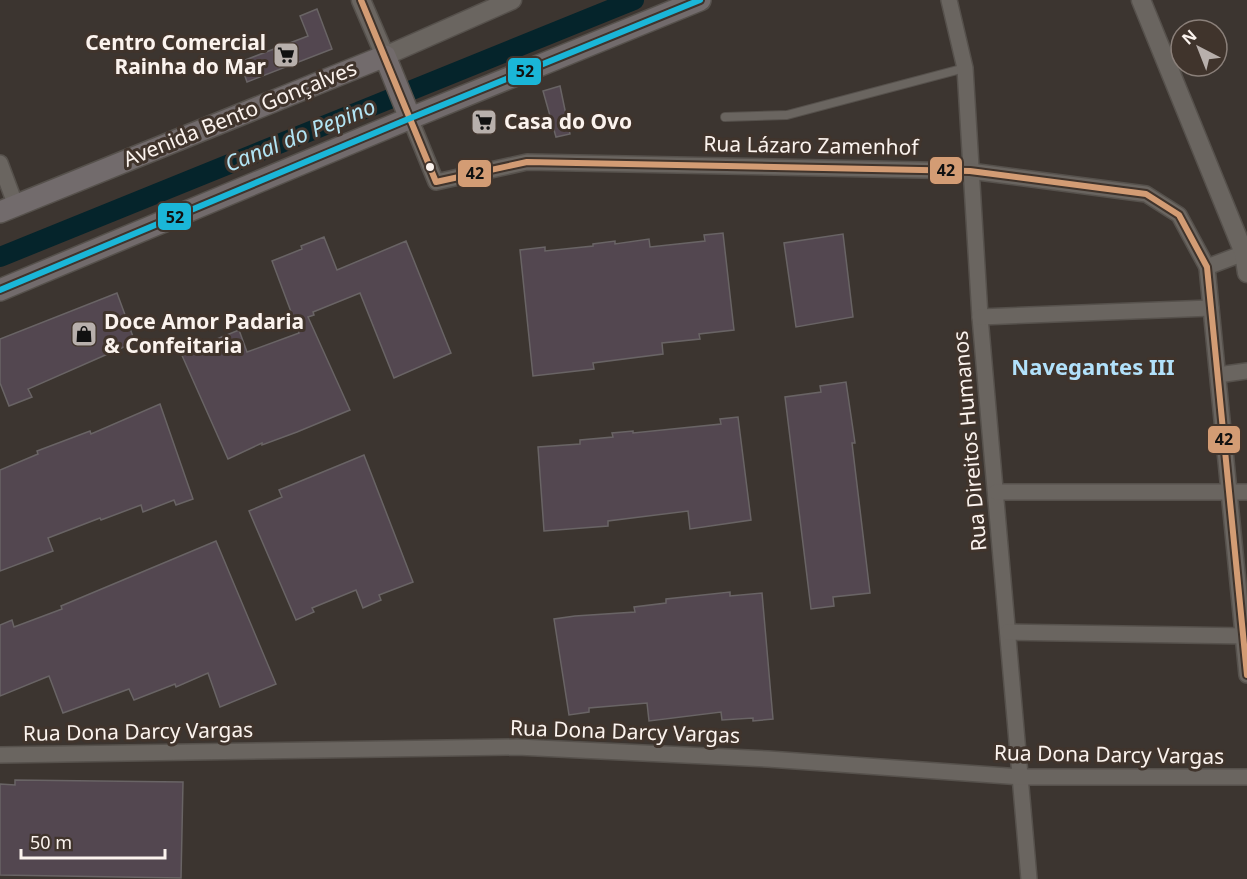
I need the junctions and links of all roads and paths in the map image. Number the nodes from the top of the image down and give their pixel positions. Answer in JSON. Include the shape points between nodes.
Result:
{"nodes":[{"id":1,"x":361,"y":0,"type":"edge"},
{"id":2,"x":512,"y":0,"type":"edge"},
{"id":3,"x":700,"y":0,"type":"edge"},
{"id":4,"x":949,"y":0,"type":"edge"},
{"id":5,"x":1141,"y":0,"type":"edge"},
{"id":6,"x":383,"y":62,"type":"junction"},
{"id":7,"x":965,"y":68,"type":"junction"},
{"id":8,"x":403,"y":113,"type":"junction"},
{"id":9,"x":725,"y":117,"type":"dead end"},
{"id":10,"x":0,"y":163,"type":"edge"},
{"id":11,"x":970,"y":171,"type":"junction"},
{"id":12,"x":8,"y":209,"type":"edge"},
{"id":13,"x":1246,"y":252,"type":"edge"},
{"id":14,"x":1207,"y":267,"type":"junction"},
{"id":15,"x":1247,"y":273,"type":"edge"},
{"id":16,"x":0,"y":290,"type":"edge"},
{"id":17,"x":1211,"y":308,"type":"junction"},
{"id":18,"x":980,"y":317,"type":"junction"},
{"id":19,"x":1247,"y":371,"type":"edge"},
{"id":20,"x":1218,"y":375,"type":"junction"},
{"id":21,"x":996,"y":492,"type":"junction"},
{"id":22,"x":1230,"y":492,"type":"junction"},
{"id":23,"x":1247,"y":492,"type":"edge"},
{"id":24,"x":1008,"y":632,"type":"junction"},
{"id":25,"x":1245,"y":636,"type":"edge"},
{"id":26,"x":1247,"y":675,"type":"edge"},
{"id":27,"x":0,"y":755,"type":"edge"},
{"id":28,"x":1021,"y":777,"type":"junction"},
{"id":29,"x":1247,"y":777,"type":"edge"},
{"id":30,"x":1029,"y":879,"type":"edge"}],
"edges":[{"from":1,"to":6,"type":"street"},
{"from":2,"to":6,"type":"street","name":"Avenida Bento Gonçalves"},
{"from":3,"to":8,"type":"main road"},
{"from":4,"to":7,"type":"street","name":"Rua Direitos Humanos"},
{"from":5,"to":13,"type":"street"},
{"from":6,"to":8,"type":"main road"},
{"from":6,"to":12,"type":"main road","name":"Avenida Bento Gonçalves"},
{"from":7,"to":9,"type":"lane","via":[[787,115]]},
{"from":7,"to":11,"type":"street","name":"Rua Direitos Humanos"},
{"from":8,"to":11,"type":"street","name":"Rua Lázaro Zamenhof","via":[[436,182],[526,162]]},
{"from":8,"to":16,"type":"main road"},
{"from":10,"to":12,"type":"street"},
{"from":11,"to":14,"type":"street","name":"Rua Lázaro Zamenhof","via":[[1146,194],[1179,216]]},
{"from":11,"to":18,"type":"street","name":"Rua Direitos Humanos"},
{"from":13,"to":14,"type":"street"},
{"from":13,"to":15,"type":"street"},
{"from":14,"to":17,"type":"street"},
{"from":17,"to":18,"type":"street"},
{"from":17,"to":20,"type":"street"},
{"from":18,"to":21,"type":"street","name":"Rua Direitos Humanos"},
{"from":19,"to":20,"type":"street"},
{"from":20,"to":22,"type":"street"},
{"from":21,"to":22,"type":"street"},
{"from":21,"to":24,"type":"street","name":"Rua Direitos Humanos"},
{"from":22,"to":23,"type":"street"},
{"from":22,"to":25,"type":"street"},
{"from":24,"to":25,"type":"street"},
{"from":24,"to":28,"type":"street","name":"Rua Direitos Humanos"},
{"from":25,"to":26,"type":"street"},
{"from":27,"to":28,"type":"street","name":"Rua Dona Darcy Vargas","via":[[518,747]]},
{"from":28,"to":29,"type":"street","name":"Rua Dona Darcy Vargas"},
{"from":28,"to":30,"type":"street","name":"Rua Direitos Humanos"}]}
